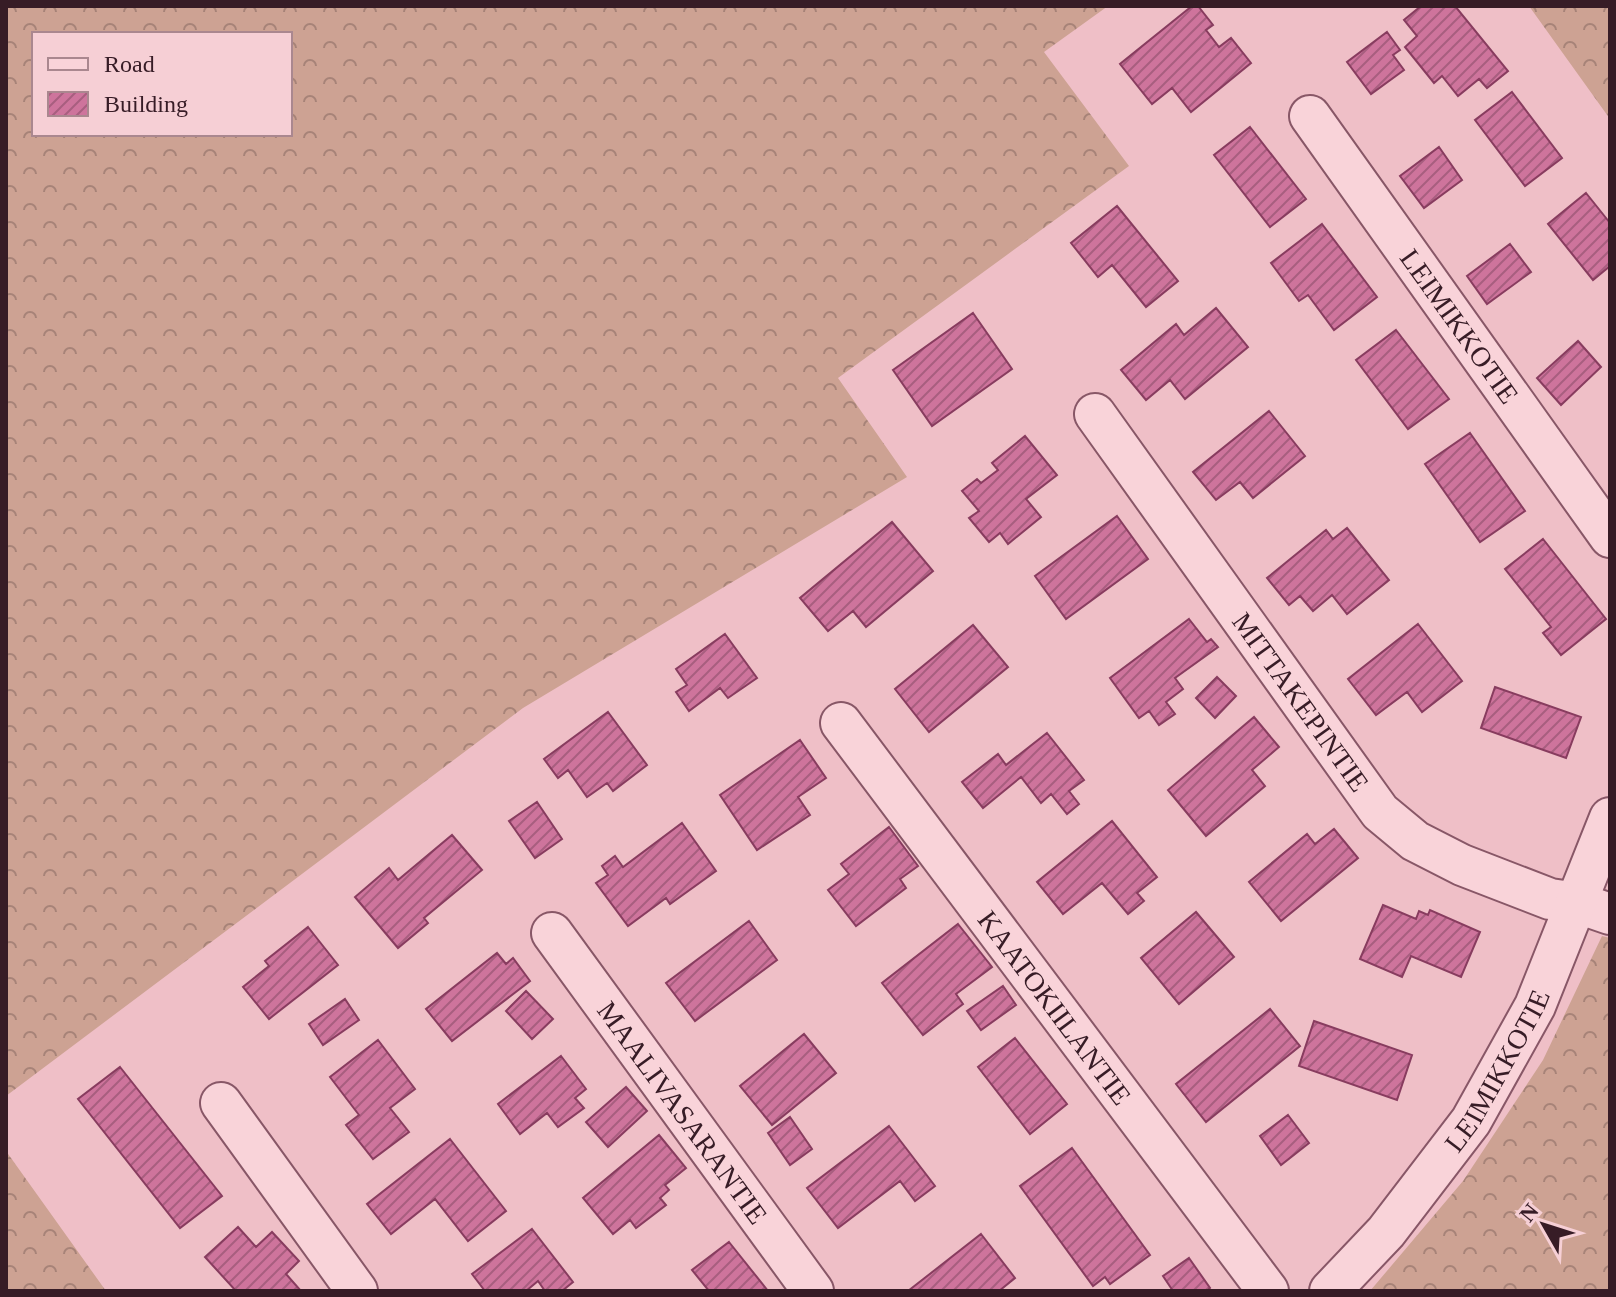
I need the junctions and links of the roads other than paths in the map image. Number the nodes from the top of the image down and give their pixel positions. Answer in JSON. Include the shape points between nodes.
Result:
{"nodes":[{"id":1,"x":1310,"y":116,"type":"dead end"},
{"id":2,"x":1095,"y":414,"type":"dead end"},
{"id":3,"x":1610,"y":537,"type":"edge"},
{"id":4,"x":841,"y":723,"type":"dead end"},
{"id":5,"x":1610,"y":818,"type":"edge"},
{"id":6,"x":1594,"y":908,"type":"edge"},
{"id":7,"x":552,"y":933,"type":"dead end"},
{"id":8,"x":221,"y":1103,"type":"dead end"},
{"id":9,"x":357,"y":1291,"type":"edge"},
{"id":10,"x":813,"y":1291,"type":"edge"},
{"id":11,"x":1268,"y":1291,"type":"edge"},
{"id":12,"x":1330,"y":1291,"type":"edge"}],
"edges":[{"from":1,"to":3,"type":"street","name":"LEIMIKKOTIE"},
{"from":2,"to":6,"type":"street","name":"MITTAKEPINTIE","via":[[1380,812],[1415,841],[1462,865],[1550,899]]},
{"from":4,"to":11,"type":"street","name":"KAATOKIILANTIE"},
{"from":5,"to":6,"type":"street","name":"LEIMIKKOTIE"},
{"from":6,"to":12,"type":"street","name":"LEIMIKKOTIE","via":[[1471,1121],[1386,1232]]},
{"from":7,"to":10,"type":"street","name":"MAALIVASARANTIE"},
{"from":8,"to":9,"type":"street"}]}
